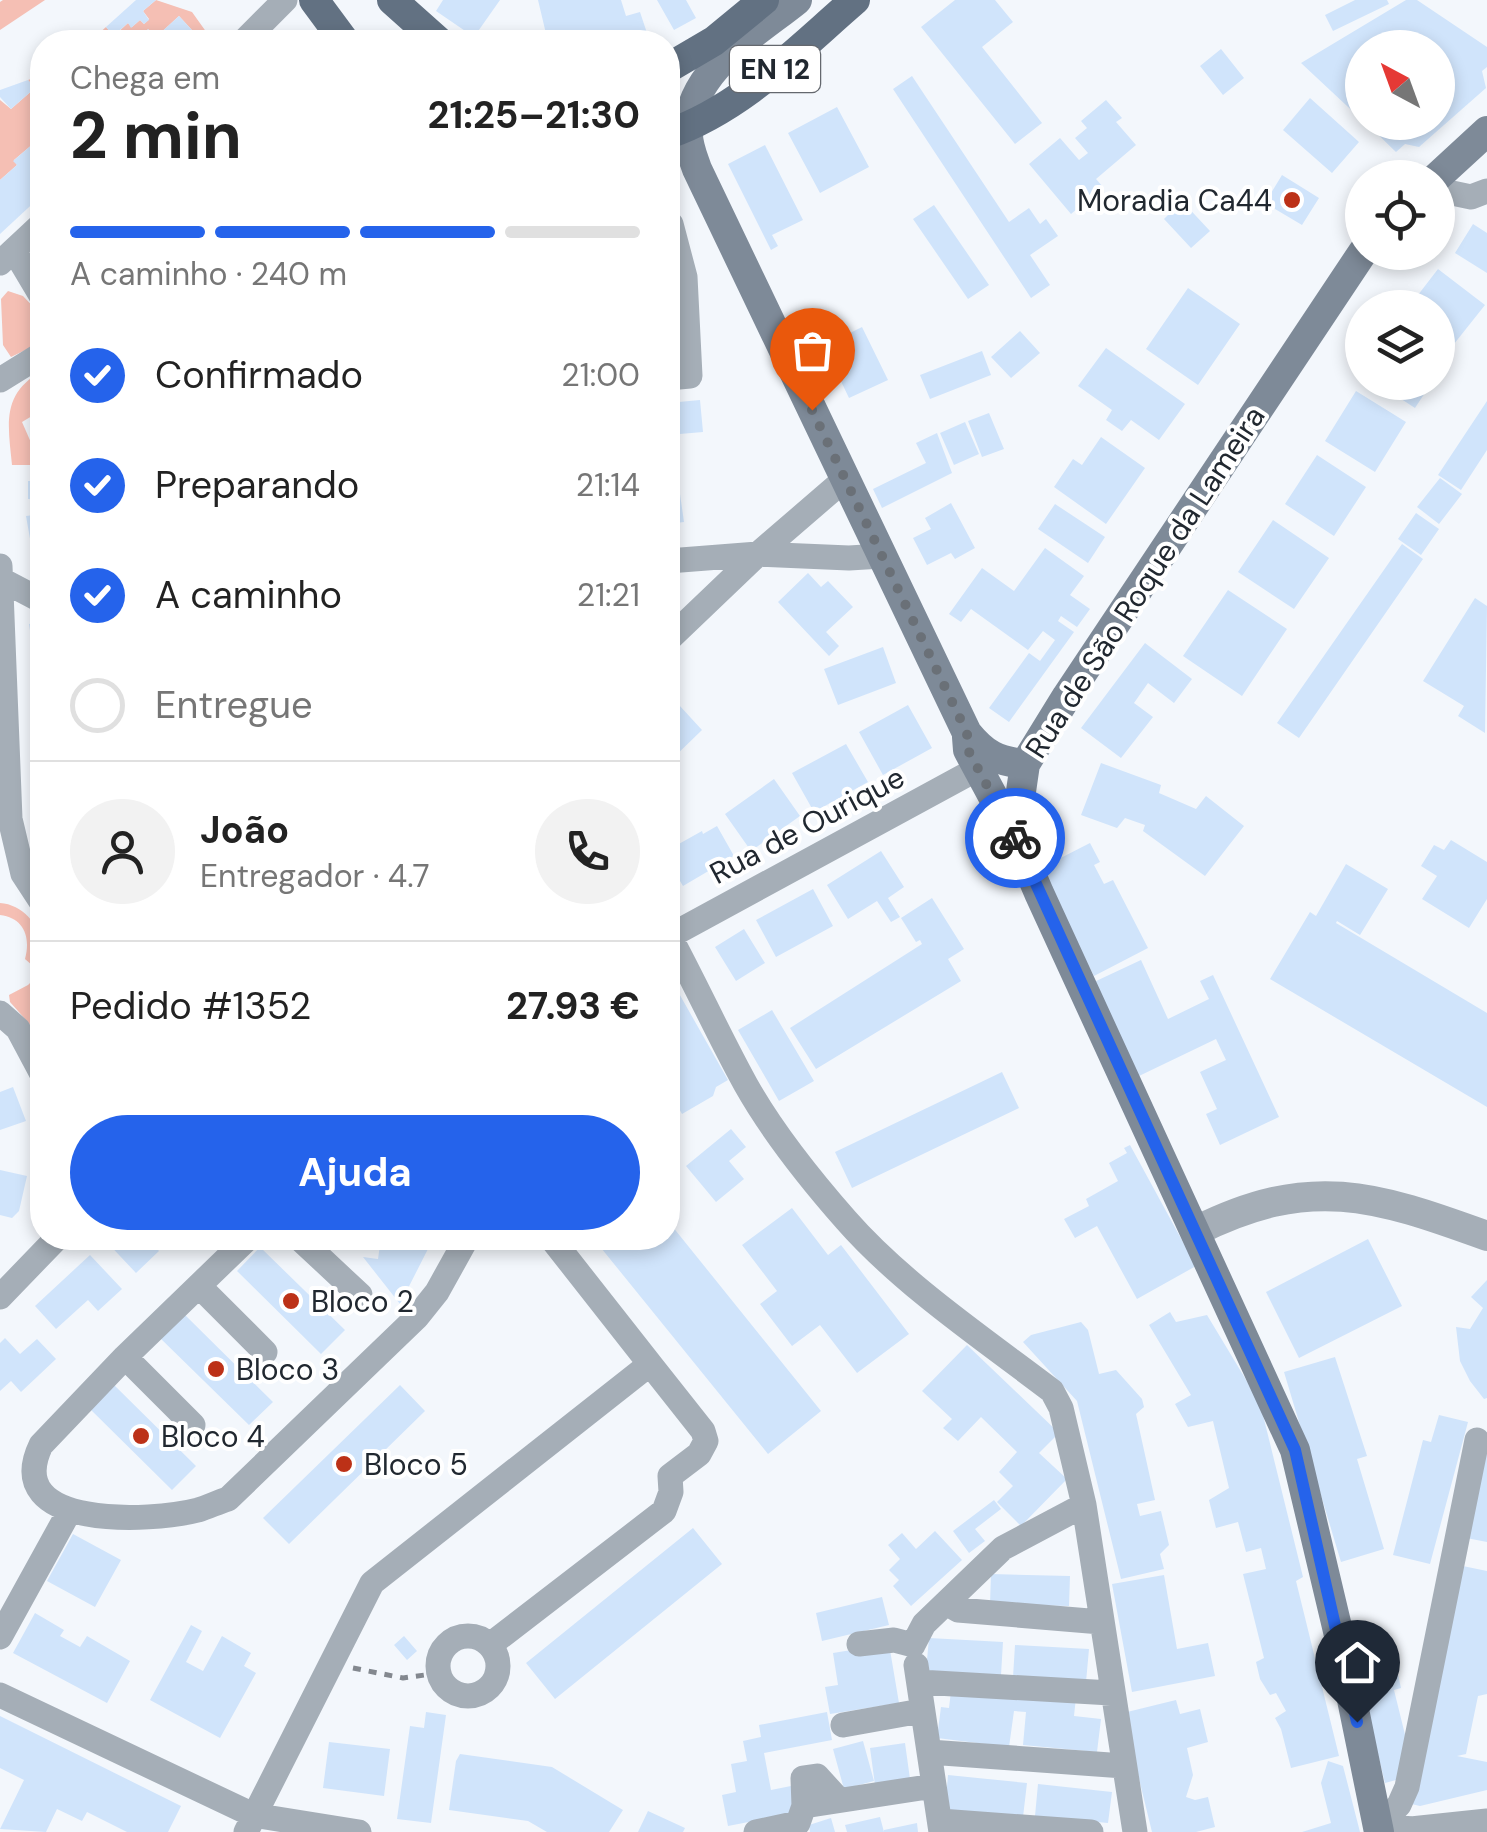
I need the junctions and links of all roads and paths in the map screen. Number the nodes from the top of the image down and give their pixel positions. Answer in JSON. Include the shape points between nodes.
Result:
{"nodes":[{"id":1,"x":285,"y":0,"type":"edge"},
{"id":2,"x":314,"y":0,"type":"edge"},
{"id":3,"x":392,"y":0,"type":"edge"},
{"id":4,"x":764,"y":0,"type":"edge"},
{"id":5,"x":797,"y":0,"type":"edge"},
{"id":6,"x":855,"y":0,"type":"edge"},
{"id":7,"x":255,"y":30,"type":"edge"},
{"id":8,"x":336,"y":30,"type":"edge"},
{"id":9,"x":426,"y":30,"type":"edge"},
{"id":10,"x":680,"y":61,"type":"edge"},
{"id":11,"x":680,"y":127,"type":"edge"},
{"id":12,"x":680,"y":130,"type":"edge"},
{"id":13,"x":1487,"y":130,"type":"edge"},
{"id":14,"x":680,"y":133,"type":"edge"},
{"id":15,"x":1455,"y":160,"type":"edge"},
{"id":16,"x":1487,"y":192,"type":"edge"},
{"id":17,"x":1455,"y":194,"type":"edge"},
{"id":18,"x":30,"y":235,"type":"edge"},
{"id":19,"x":7,"y":256,"type":"edge"},
{"id":20,"x":680,"y":261,"type":"edge"},
{"id":21,"x":1351,"y":270,"type":"edge"},
{"id":22,"x":30,"y":283,"type":"edge"},
{"id":23,"x":680,"y":357,"type":"edge"},
{"id":24,"x":30,"y":361,"type":"edge"},
{"id":25,"x":0,"y":380,"type":"edge"},
{"id":26,"x":845,"y":479,"type":"junction"},
{"id":27,"x":758,"y":554,"type":"junction"},
{"id":28,"x":882,"y":556,"type":"junction"},
{"id":29,"x":680,"y":560,"type":"edge"},
{"id":30,"x":0,"y":566,"type":"edge"},
{"id":31,"x":0,"y":579,"type":"edge"},
{"id":32,"x":30,"y":595,"type":"edge"},
{"id":33,"x":680,"y":629,"type":"edge"},
{"id":34,"x":967,"y":733,"type":"junction"},
{"id":35,"x":1025,"y":764,"type":"junction"},
{"id":36,"x":977,"y":769,"type":"junction"},
{"id":37,"x":10,"y":819,"type":"junction"},
{"id":38,"x":1019,"y":846,"type":"junction"},
{"id":39,"x":0,"y":848,"type":"edge"},
{"id":40,"x":30,"y":885,"type":"edge"},
{"id":41,"x":680,"y":930,"type":"edge"},
{"id":42,"x":680,"y":959,"type":"edge"},
{"id":43,"x":0,"y":1013,"type":"edge"},
{"id":44,"x":30,"y":1052,"type":"edge"},
{"id":45,"x":1196,"y":1231,"type":"junction"},
{"id":46,"x":1487,"y":1236,"type":"edge"},
{"id":47,"x":45,"y":1250,"type":"edge"},
{"id":48,"x":236,"y":1250,"type":"edge"},
{"id":49,"x":313,"y":1250,"type":"edge"},
{"id":50,"x":461,"y":1250,"type":"edge"},
{"id":51,"x":560,"y":1250,"type":"edge"},
{"id":52,"x":199,"y":1286,"type":"junction"},
{"id":53,"x":360,"y":1295,"type":"dead end"},
{"id":54,"x":0,"y":1297,"type":"edge"},
{"id":55,"x":265,"y":1352,"type":"dead end"},
{"id":56,"x":125,"y":1357,"type":"junction"},
{"id":57,"x":650,"y":1364,"type":"junction"},
{"id":58,"x":193,"y":1425,"type":"dead end"},
{"id":59,"x":1477,"y":1440,"type":"dead end"},
{"id":60,"x":1084,"y":1505,"type":"junction"},
{"id":61,"x":70,"y":1510,"type":"junction"},
{"id":62,"x":946,"y":1602,"type":"junction"},
{"id":63,"x":1101,"y":1622,"type":"junction"},
{"id":64,"x":0,"y":1637,"type":"edge"},
{"id":65,"x":859,"y":1644,"type":"dead end"},
{"id":66,"x":490,"y":1645,"type":"junction"},
{"id":67,"x":913,"y":1645,"type":"junction"},
{"id":68,"x":331,"y":1661,"type":"junction"},
{"id":69,"x":439,"y":1673,"type":"junction"},
{"id":70,"x":919,"y":1682,"type":"junction"},
{"id":71,"x":1111,"y":1693,"type":"junction"},
{"id":72,"x":0,"y":1695,"type":"edge"},
{"id":73,"x":921,"y":1711,"type":"junction"},
{"id":74,"x":843,"y":1724,"type":"dead end"},
{"id":75,"x":929,"y":1752,"type":"junction"},
{"id":76,"x":1124,"y":1766,"type":"junction"},
{"id":77,"x":934,"y":1786,"type":"junction"},
{"id":78,"x":1487,"y":1821,"type":"edge"},
{"id":79,"x":249,"y":1824,"type":"edge"},
{"id":80,"x":941,"y":1827,"type":"edge"},
{"id":81,"x":1379,"y":1828,"type":"edge"},
{"id":82,"x":358,"y":1832,"type":"edge"},
{"id":83,"x":756,"y":1832,"type":"edge"},
{"id":84,"x":1091,"y":1832,"type":"edge"},
{"id":85,"x":1135,"y":1832,"type":"edge"}],
"edges":[{"from":1,"to":7,"type":"street"},
{"from":2,"to":8,"type":"main road"},
{"from":3,"to":9,"type":"main road"},
{"from":4,"to":10,"type":"main road","number":"EN 12"},
{"from":5,"to":11,"type":"main road","via":[[717,65]]},
{"from":6,"to":12,"type":"main road","number":"EN 12","via":[[744,95]]},
{"from":13,"to":15,"type":"main road"},
{"from":14,"to":26,"type":"main road"},
{"from":16,"to":17,"type":"street"},
{"from":18,"to":19,"type":"street"},
{"from":19,"to":22,"type":"street"},
{"from":20,"to":23,"type":"street"},
{"from":21,"to":35,"type":"main road","name":"Rua de São Roque da Lameira"},
{"from":24,"to":25,"type":"street"},
{"from":26,"to":27,"type":"street"},
{"from":26,"to":28,"type":"main road"},
{"from":27,"to":28,"type":"street"},
{"from":27,"to":29,"type":"street"},
{"from":27,"to":33,"type":"street"},
{"from":28,"to":34,"type":"main road"},
{"from":30,"to":31,"type":"street"},
{"from":31,"to":32,"type":"street"},
{"from":31,"to":37,"type":"street"},
{"from":34,"to":35,"type":"main road","via":[[998,761]]},
{"from":34,"to":36,"type":"main road"},
{"from":35,"to":38,"type":"main road","name":"Rua de São Roque da Lameira"},
{"from":36,"to":38,"type":"main road"},
{"from":36,"to":41,"type":"street","name":"Rua de Ourique"},
{"from":37,"to":39,"type":"street"},
{"from":37,"to":40,"type":"street"},
{"from":38,"to":45,"type":"main road","name":"Rua de São Roque da Lameira"},
{"from":42,"to":60,"type":"street","via":[[748,1088],[847,1221],[1052,1391]]},
{"from":43,"to":44,"type":"street"},
{"from":45,"to":46,"type":"street","via":[[1310,1194],[1354,1196]]},
{"from":45,"to":81,"type":"main road","name":"Rua de São Roque da Lameira","via":[[1295,1450]]},
{"from":47,"to":54,"type":"street"},
{"from":48,"to":52,"type":"street"},
{"from":49,"to":53,"type":"street"},
{"from":50,"to":61,"type":"street","via":[[417,1317],[228,1498],[197,1510],[124,1516]]},
{"from":51,"to":57,"type":"street"},
{"from":52,"to":55,"type":"street"},
{"from":52,"to":56,"type":"street"},
{"from":56,"to":58,"type":"street"},
{"from":56,"to":61,"type":"street","via":[[31,1462],[31,1484],[45,1502]]},
{"from":57,"to":66,"type":"street","via":[[702,1431],[706,1441],[699,1454],[670,1476],[664,1511]]},
{"from":57,"to":68,"type":"street","via":[[372,1582]]},
{"from":59,"to":81,"type":"street","via":[[1407,1787]]},
{"from":60,"to":62,"type":"street","via":[[1004,1548]]},
{"from":60,"to":63,"type":"street"},
{"from":61,"to":64,"type":"street"},
{"from":62,"to":63,"type":"street","via":[[958,1610]]},
{"from":62,"to":67,"type":"street"},
{"from":63,"to":71,"type":"street"},
{"from":65,"to":67,"type":"street"},
{"from":66,"to":69,"type":"street","via":[[472,1636],[452,1641],[440,1656]]},
{"from":66,"to":69,"type":"street","via":[[498,1672],[480,1694],[452,1692]]},
{"from":67,"to":70,"type":"street"},
{"from":68,"to":69,"type":"path","via":[[403,1678]]},
{"from":68,"to":79,"type":"street"},
{"from":70,"to":71,"type":"street"},
{"from":70,"to":73,"type":"street"},
{"from":71,"to":76,"type":"street"},
{"from":72,"to":79,"type":"street"},
{"from":73,"to":74,"type":"street"},
{"from":73,"to":75,"type":"street"},
{"from":75,"to":76,"type":"street"},
{"from":75,"to":77,"type":"street"},
{"from":76,"to":85,"type":"street"},
{"from":77,"to":80,"type":"street"},
{"from":77,"to":83,"type":"street","via":[[838,1798],[817,1776],[804,1778],[798,1823]]},
{"from":78,"to":81,"type":"street"},
{"from":79,"to":82,"type":"street"},
{"from":80,"to":84,"type":"street"}]}
